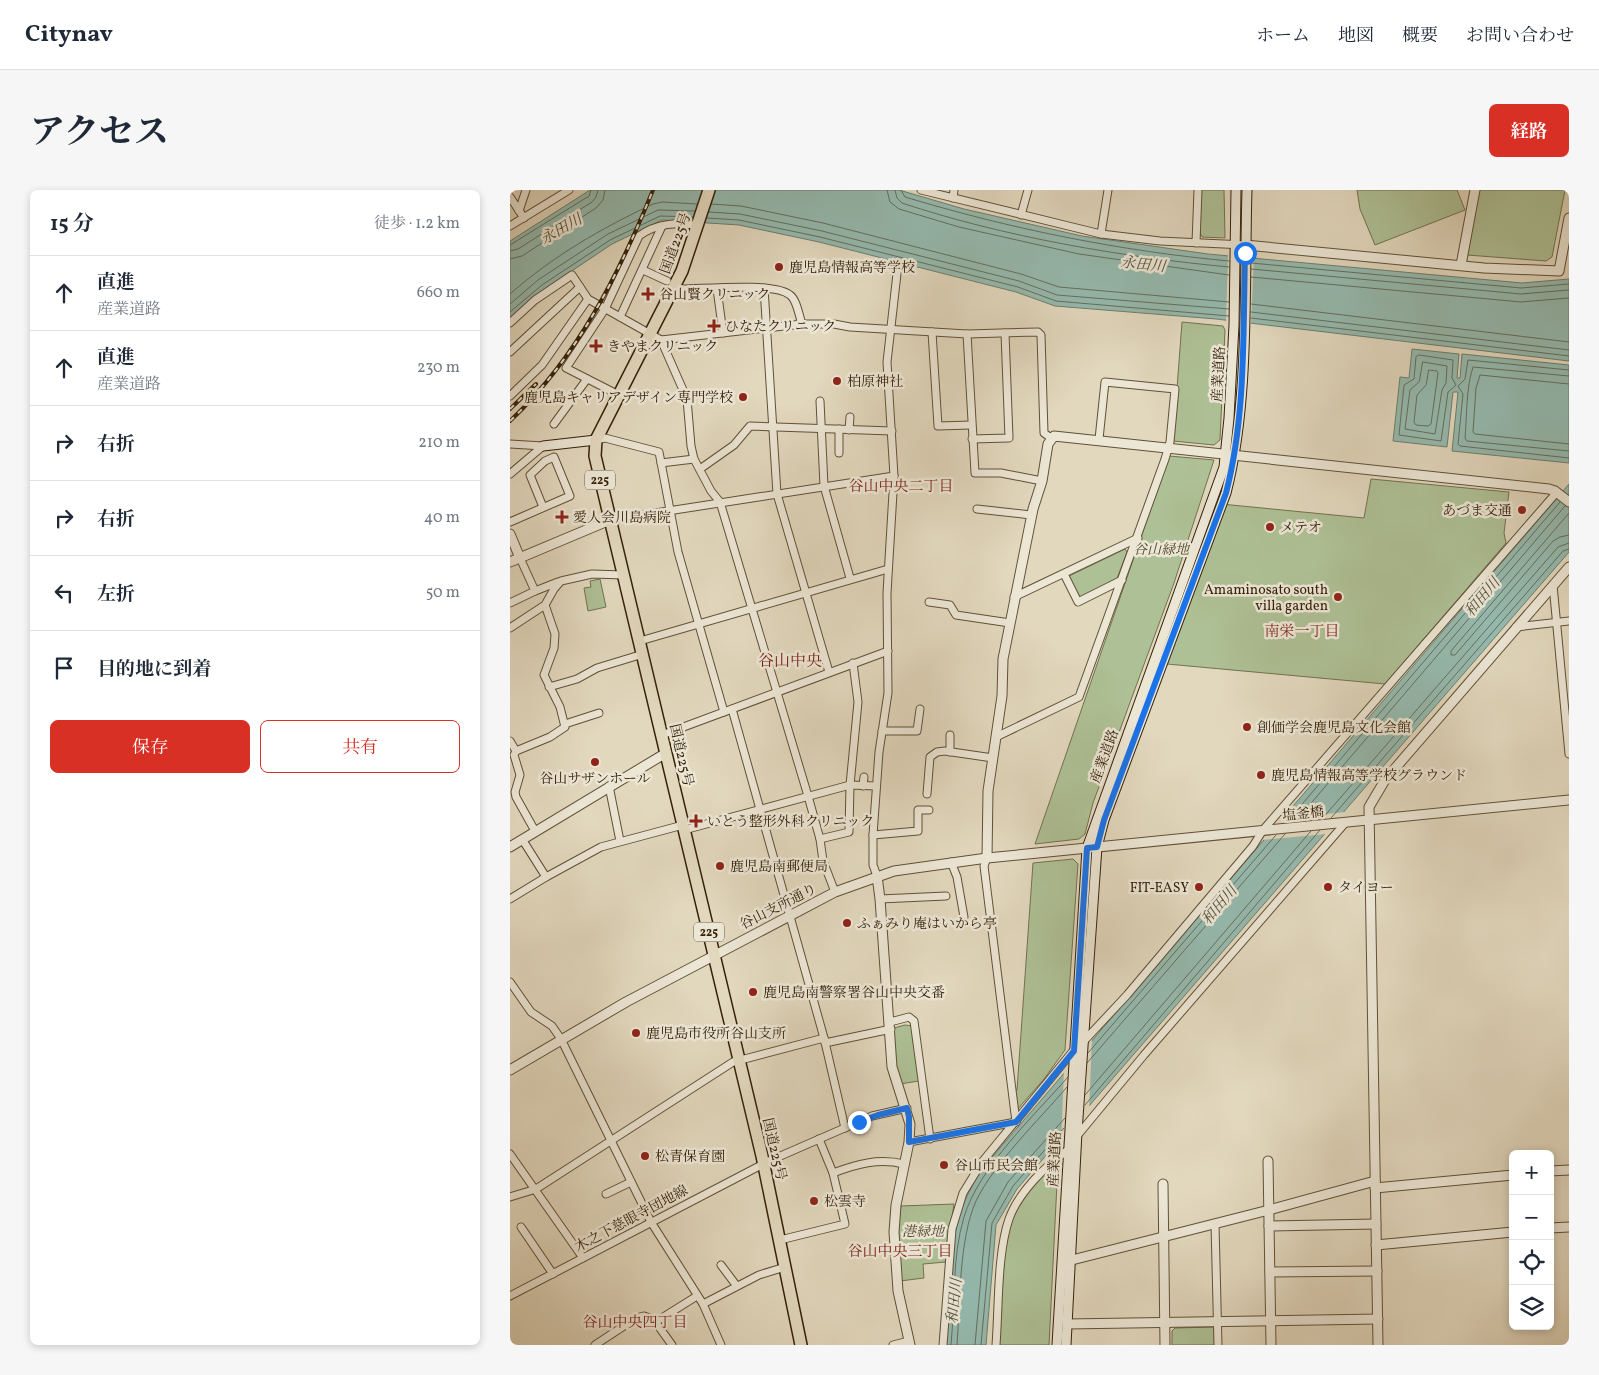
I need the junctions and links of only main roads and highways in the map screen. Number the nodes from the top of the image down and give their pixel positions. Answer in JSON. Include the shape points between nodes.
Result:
{"nodes":[{"id":1,"x":709,"y":190,"type":"edge"},
{"id":2,"x":801,"y":1345,"type":"edge"}],
"edges":[{"from":1,"to":2,"type":"highway","name":"国道225号","number":"225","via":[[698,225],[671,284],[656,337],[619,395],[596,440],[595,456],[764,1165]]}]}
